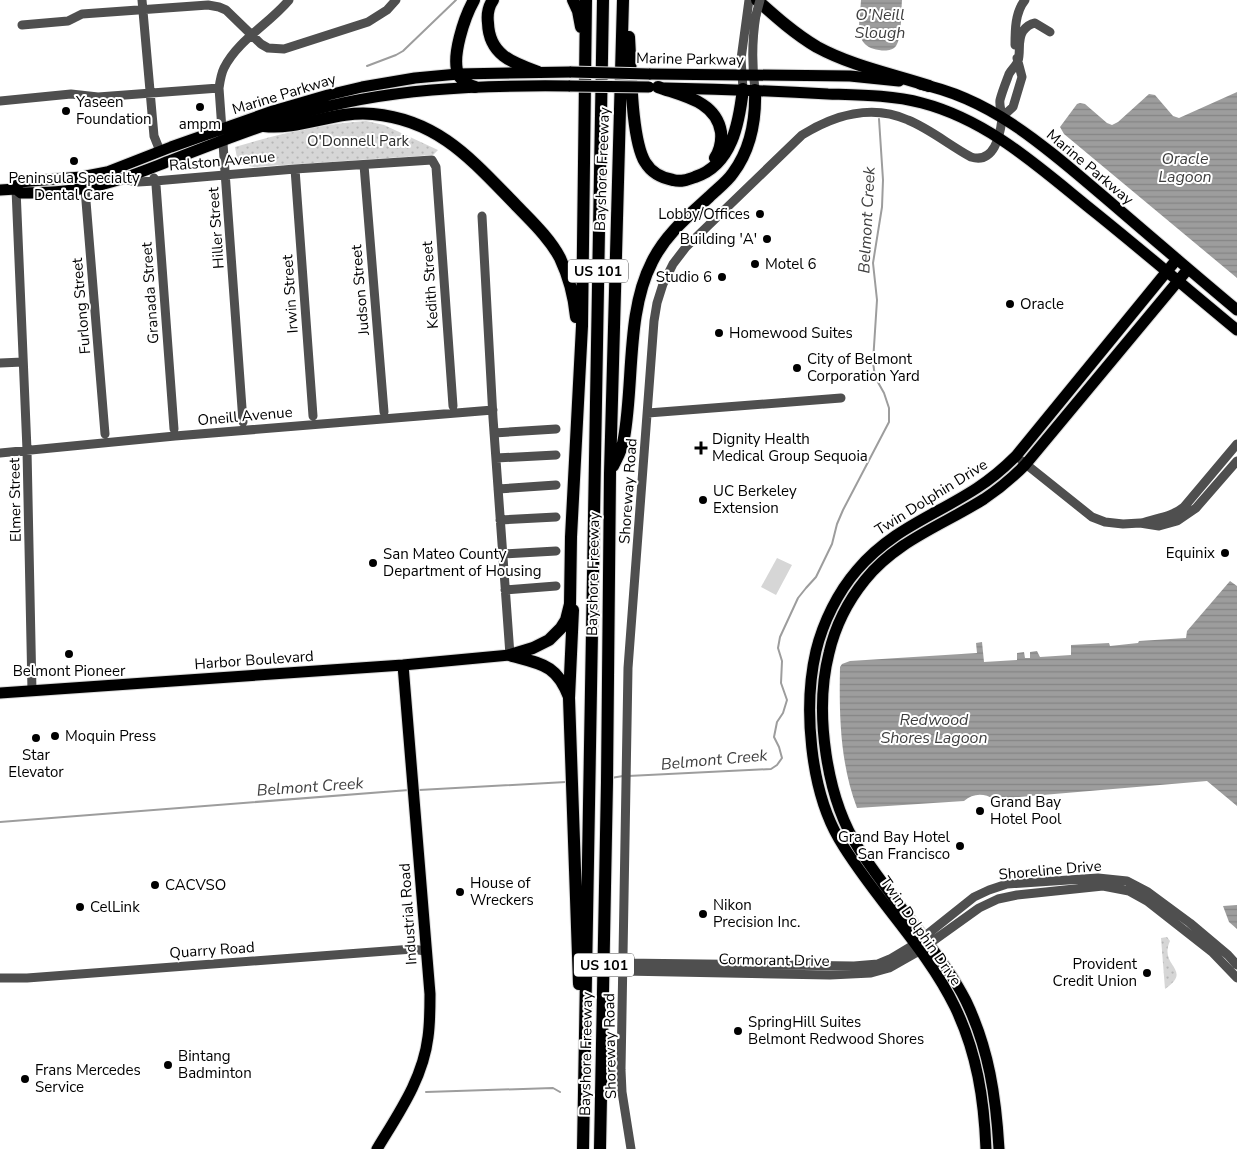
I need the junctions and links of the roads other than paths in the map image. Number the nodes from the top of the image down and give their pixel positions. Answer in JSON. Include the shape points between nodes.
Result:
{"nodes":[{"id":1,"x":289,"y":0,"type":"edge"},
{"id":2,"x":396,"y":0,"type":"edge"},
{"id":3,"x":474,"y":0,"type":"edge"},
{"id":4,"x":493,"y":0,"type":"edge"},
{"id":5,"x":573,"y":0,"type":"edge"},
{"id":6,"x":586,"y":0,"type":"edge"},
{"id":7,"x":603,"y":0,"type":"edge"},
{"id":8,"x":623,"y":0,"type":"edge"},
{"id":9,"x":627,"y":0,"type":"edge"},
{"id":10,"x":1025,"y":0,"type":"edge"},
{"id":11,"x":753,"y":1,"type":"edge"},
{"id":12,"x":143,"y":5,"type":"edge"},
{"id":13,"x":22,"y":25,"type":"dead end"},
{"id":14,"x":1050,"y":32,"type":"dead end"},
{"id":15,"x":251,"y":36,"type":"junction"},
{"id":16,"x":585,"y":54,"type":"junction"},
{"id":17,"x":1018,"y":61,"type":"junction"},
{"id":18,"x":538,"y":72,"type":"junction"},
{"id":19,"x":458,"y":74,"type":"junction"},
{"id":20,"x":741,"y":75,"type":"junction"},
{"id":21,"x":753,"y":76,"type":"junction"},
{"id":22,"x":929,"y":86,"type":"junction"},
{"id":23,"x":475,"y":87,"type":"junction"},
{"id":24,"x":653,"y":87,"type":"junction"},
{"id":25,"x":219,"y":88,"type":"junction"},
{"id":26,"x":749,"y":90,"type":"junction"},
{"id":27,"x":151,"y":93,"type":"junction"},
{"id":28,"x":0,"y":101,"type":"edge"},
{"id":29,"x":1002,"y":117,"type":"junction"},
{"id":30,"x":264,"y":126,"type":"junction"},
{"id":31,"x":222,"y":129,"type":"junction"},
{"id":32,"x":998,"y":137,"type":"junction"},
{"id":33,"x":223,"y":141,"type":"junction"},
{"id":34,"x":160,"y":151,"type":"junction"},
{"id":35,"x":145,"y":157,"type":"junction"},
{"id":36,"x":434,"y":162,"type":"joint"},
{"id":37,"x":364,"y":165,"type":"junction"},
{"id":38,"x":150,"y":168,"type":"junction"},
{"id":39,"x":295,"y":169,"type":"junction"},
{"id":40,"x":226,"y":176,"type":"junction"},
{"id":41,"x":699,"y":176,"type":"junction"},
{"id":42,"x":81,"y":177,"type":"junction"},
{"id":43,"x":122,"y":179,"type":"junction"},
{"id":44,"x":155,"y":181,"type":"junction"},
{"id":45,"x":16,"y":189,"type":"junction"},
{"id":46,"x":85,"y":189,"type":"junction"},
{"id":47,"x":0,"y":190,"type":"edge"},
{"id":48,"x":482,"y":216,"type":"dead end"},
{"id":49,"x":1177,"y":259,"type":"junction"},
{"id":50,"x":1188,"y":269,"type":"junction"},
{"id":51,"x":1167,"y":272,"type":"junction"},
{"id":52,"x":1178,"y":281,"type":"junction"},
{"id":53,"x":1237,"y":310,"type":"edge"},
{"id":54,"x":1237,"y":330,"type":"edge"},
{"id":55,"x":580,"y":352,"type":"junction"},
{"id":56,"x":23,"y":362,"type":"junction"},
{"id":57,"x":0,"y":363,"type":"edge"},
{"id":58,"x":841,"y":398,"type":"dead end"},
{"id":59,"x":453,"y":406,"type":"dead end"},
{"id":60,"x":492,"y":410,"type":"junction"},
{"id":61,"x":384,"y":412,"type":"dead end"},
{"id":62,"x":648,"y":413,"type":"junction"},
{"id":63,"x":313,"y":416,"type":"dead end"},
{"id":64,"x":243,"y":422,"type":"dead end"},
{"id":65,"x":174,"y":429,"type":"dead end"},
{"id":66,"x":556,"y":429,"type":"dead end"},
{"id":67,"x":494,"y":433,"type":"junction"},
{"id":68,"x":105,"y":434,"type":"dead end"},
{"id":69,"x":1237,"y":444,"type":"edge"},
{"id":70,"x":27,"y":450,"type":"junction"},
{"id":71,"x":0,"y":452,"type":"edge"},
{"id":72,"x":556,"y":455,"type":"dead end"},
{"id":73,"x":1016,"y":456,"type":"junction"},
{"id":74,"x":496,"y":458,"type":"junction"},
{"id":75,"x":1237,"y":461,"type":"edge"},
{"id":76,"x":1025,"y":465,"type":"junction"},
{"id":77,"x":610,"y":473,"type":"junction"},
{"id":78,"x":556,"y":485,"type":"dead end"},
{"id":79,"x":498,"y":489,"type":"junction"},
{"id":80,"x":556,"y":517,"type":"dead end"},
{"id":81,"x":500,"y":520,"type":"junction"},
{"id":82,"x":1140,"y":523,"type":"junction"},
{"id":83,"x":571,"y":537,"type":"junction"},
{"id":84,"x":556,"y":551,"type":"dead end"},
{"id":85,"x":502,"y":554,"type":"junction"},
{"id":86,"x":556,"y":586,"type":"dead end"},
{"id":87,"x":505,"y":590,"type":"junction"},
{"id":88,"x":510,"y":655,"type":"junction"},
{"id":89,"x":403,"y":665,"type":"junction"},
{"id":90,"x":32,"y":690,"type":"junction"},
{"id":91,"x":0,"y":693,"type":"edge"},
{"id":92,"x":569,"y":698,"type":"junction"},
{"id":93,"x":921,"y":944,"type":"junction"},
{"id":94,"x":426,"y":951,"type":"junction"},
{"id":95,"x":1237,"y":965,"type":"edge"},
{"id":96,"x":624,"y":967,"type":"junction"},
{"id":97,"x":0,"y":978,"type":"edge"},
{"id":98,"x":1237,"y":978,"type":"edge"},
{"id":99,"x":585,"y":1060,"type":"junction"},
{"id":100,"x":377,"y":1149,"type":"edge"},
{"id":101,"x":583,"y":1149,"type":"edge"},
{"id":102,"x":600,"y":1149,"type":"edge"},
{"id":103,"x":631,"y":1149,"type":"edge"},
{"id":104,"x":986,"y":1149,"type":"edge"},
{"id":105,"x":999,"y":1149,"type":"edge"}],
"edges":[{"from":1,"to":15,"type":"street","name":"Hiller Street"},
{"from":2,"to":15,"type":"street","via":[[368,22],[284,49],[268,48]]},
{"from":3,"to":19,"type":"highway","via":[[459,41]]},
{"from":4,"to":18,"type":"highway","via":[[488,11],[488,30],[495,48],[509,61]]},
{"from":5,"to":16,"type":"highway"},
{"from":6,"to":16,"type":"highway"},
{"from":7,"to":99,"type":"highway","name":"Bayshore Freeway","number":"US 101"},
{"from":8,"to":77,"type":"highway","name":"Bayshore Freeway","number":"US 101"},
{"from":9,"to":41,"type":"highway","via":[[634,104],[641,153],[650,169],[667,179],[686,180]]},
{"from":10,"to":17,"type":"street","via":[[1015,32]]},
{"from":11,"to":20,"type":"street","via":[[742,41]]},
{"from":11,"to":21,"type":"street","bridge":true,"via":[[756,16]]},
{"from":11,"to":22,"type":"highway","via":[[829,53]]},
{"from":12,"to":13,"type":"street","via":[[82,14],[68,21]]},
{"from":12,"to":15,"type":"street","via":[[219,7],[232,15]]},
{"from":12,"to":27,"type":"street"},
{"from":14,"to":17,"type":"street","via":[[1035,23],[1027,27],[1020,38]]},
{"from":15,"to":25,"type":"street","name":"Hiller Street","via":[[224,68]]},
{"from":16,"to":55,"type":"highway"},
{"from":17,"to":29,"type":"street","name":"Shoreway Road","via":[[1000,101]]},
{"from":17,"to":29,"type":"street","via":[[1022,77],[1013,107]]},
{"from":18,"to":19,"type":"main road","name":"Marine Parkway"},
{"from":18,"to":20,"type":"main road","name":"Marine Parkway","bridge":true},
{"from":19,"to":23,"type":"highway"},
{"from":19,"to":31,"type":"main road","name":"Marine Parkway","via":[[344,91]]},
{"from":20,"to":21,"type":"main road","name":"Marine Parkway"},
{"from":20,"to":26,"type":"street"},
{"from":21,"to":22,"type":"main road","name":"Marine Parkway","via":[[850,76]]},
{"from":21,"to":26,"type":"street"},
{"from":22,"to":29,"type":"main road","name":"Marine Parkway","via":[[967,98]]},
{"from":23,"to":24,"type":"main road","name":"Marine Parkway","bridge":true},
{"from":23,"to":30,"type":"main road","name":"Marine Parkway","via":[[426,90],[347,102]]},
{"from":24,"to":26,"type":"main road","name":"Marine Parkway"},
{"from":24,"to":41,"type":"highway","via":[[701,102],[718,122],[722,138],[718,153]]},
{"from":25,"to":27,"type":"street"},
{"from":25,"to":31,"type":"street","name":"Hiller Street"},
{"from":26,"to":32,"type":"main road","name":"Marine Parkway","via":[[910,101],[958,116]]},
{"from":26,"to":41,"type":"highway","via":[[728,149],[719,163]]},
{"from":26,"to":77,"type":"highway","via":[[755,107],[751,136],[738,166],[668,236],[646,274],[638,304],[624,440]]},
{"from":27,"to":28,"type":"street","via":[[98,97],[71,94]]},
{"from":27,"to":34,"type":"street","via":[[154,136]]},
{"from":29,"to":32,"type":"street","name":"Shoreway Road"},
{"from":29,"to":49,"type":"main road","name":"Marine Parkway","via":[[1026,133]]},
{"from":30,"to":33,"type":"main road","name":"Marine Parkway"},
{"from":30,"to":55,"type":"highway","via":[[370,113],[414,122],[449,141],[477,165],[555,250],[572,292]]},
{"from":31,"to":33,"type":"street","name":"Hiller Street"},
{"from":31,"to":34,"type":"main road","name":"Marine Parkway"},
{"from":32,"to":51,"type":"main road","name":"Marine Parkway"},
{"from":32,"to":62,"type":"street","name":"Shoreway Road","via":[[990,153],[974,158],[907,120],[873,112],[837,118],[802,135],[700,231],[673,264],[657,303]]},
{"from":33,"to":38,"type":"main road","name":"Marine Parkway"},
{"from":33,"to":40,"type":"street","name":"Hiller Street"},
{"from":34,"to":35,"type":"main road","name":"Marine Parkway"},
{"from":35,"to":38,"type":"street","name":"Granada Street"},
{"from":35,"to":42,"type":"main road","name":"Marine Parkway","via":[[107,172]]},
{"from":36,"to":37,"type":"street","name":"Ralston Avenue"},
{"from":36,"to":59,"type":"street","name":"Kedith Street"},
{"from":37,"to":39,"type":"street","name":"Ralston Avenue"},
{"from":37,"to":61,"type":"street","name":"Judson Street"},
{"from":38,"to":43,"type":"main road","name":"Marine Parkway"},
{"from":38,"to":44,"type":"street","name":"Granada Street"},
{"from":39,"to":40,"type":"street","name":"Ralston Avenue"},
{"from":39,"to":63,"type":"street","name":"Irwin Street"},
{"from":40,"to":44,"type":"street","name":"Ralston Avenue"},
{"from":40,"to":64,"type":"street","name":"Hiller Street"},
{"from":42,"to":45,"type":"main road","name":"Ralston Avenue","via":[[19,182]]},
{"from":42,"to":46,"type":"street","name":"Furlong Street"},
{"from":43,"to":44,"type":"street","name":"Ralston Avenue"},
{"from":43,"to":46,"type":"main road","name":"Ralston Avenue"},
{"from":44,"to":65,"type":"street","name":"Granada Street"},
{"from":45,"to":46,"type":"main road","name":"Ralston Avenue","via":[[21,193]]},
{"from":45,"to":47,"type":"main road","name":"Ralston Avenue"},
{"from":45,"to":56,"type":"street","name":"Elmer Street"},
{"from":46,"to":68,"type":"street","name":"Furlong Street"},
{"from":48,"to":60,"type":"street"},
{"from":49,"to":50,"type":"main road","name":"Marine Parkway"},
{"from":49,"to":51,"type":"main road","name":"Twin Dolphin Drive"},
{"from":50,"to":52,"type":"main road","name":"Twin Dolphin Drive"},
{"from":50,"to":53,"type":"main road","name":"Marine Parkway"},
{"from":51,"to":52,"type":"main road","name":"Marine Parkway"},
{"from":51,"to":73,"type":"main road","name":"Twin Dolphin Drive"},
{"from":52,"to":54,"type":"main road","name":"Marine Parkway"},
{"from":52,"to":76,"type":"main road","name":"Twin Dolphin Drive"},
{"from":55,"to":83,"type":"highway"},
{"from":56,"to":57,"type":"street"},
{"from":56,"to":70,"type":"street","name":"Elmer Street"},
{"from":58,"to":62,"type":"street"},
{"from":60,"to":67,"type":"street"},
{"from":60,"to":70,"type":"street","name":"Oneill Avenue"},
{"from":62,"to":96,"type":"street","name":"Shoreway Road","via":[[628,668]]},
{"from":66,"to":67,"type":"street"},
{"from":67,"to":74,"type":"street"},
{"from":69,"to":82,"type":"street","via":[[1178,512]]},
{"from":70,"to":71,"type":"street","name":"Oneill Avenue"},
{"from":70,"to":90,"type":"street","name":"Elmer Street"},
{"from":72,"to":74,"type":"street"},
{"from":73,"to":76,"type":"street"},
{"from":73,"to":93,"type":"main road","name":"Twin Dolphin Drive","via":[[977,488],[901,531],[873,553],[856,571],[831,610],[816,652],[810,705],[820,791],[827,813],[851,858]]},
{"from":74,"to":79,"type":"street"},
{"from":75,"to":82,"type":"street","via":[[1189,514],[1159,526]]},
{"from":76,"to":82,"type":"street","via":[[1092,517],[1105,522]]},
{"from":76,"to":93,"type":"main road","name":"Twin Dolphin Drive","via":[[984,499],[908,541],[883,561],[854,596],[828,655],[824,733],[832,788],[839,810],[859,850]]},
{"from":77,"to":102,"type":"highway","name":"Bayshore Freeway","number":"US 101"},
{"from":78,"to":79,"type":"street"},
{"from":79,"to":81,"type":"street"},
{"from":80,"to":81,"type":"street"},
{"from":81,"to":85,"type":"street"},
{"from":83,"to":88,"type":"highway","via":[[570,604],[566,620],[549,640]]},
{"from":83,"to":92,"type":"highway","via":[[574,576]]},
{"from":84,"to":85,"type":"street"},
{"from":85,"to":87,"type":"street"},
{"from":86,"to":87,"type":"street"},
{"from":87,"to":88,"type":"street"},
{"from":88,"to":89,"type":"main road","name":"Harbor Boulevard"},
{"from":88,"to":92,"type":"highway","via":[[548,667],[561,679]]},
{"from":89,"to":90,"type":"main road","name":"Harbor Boulevard"},
{"from":89,"to":94,"type":"main road","name":"Industrial Road"},
{"from":90,"to":91,"type":"main road","name":"Harbor Boulevard"},
{"from":92,"to":99,"type":"highway","via":[[578,973]]},
{"from":93,"to":95,"type":"street","name":"Shoreline Drive","via":[[974,897],[1001,886],[1115,879],[1135,884],[1148,892]]},
{"from":93,"to":96,"type":"street","name":"Cormorant Drive","via":[[890,959],[864,966]]},
{"from":93,"to":98,"type":"street","name":"Shoreline Drive","via":[[1000,898],[1110,887],[1129,891],[1147,901],[1212,952]]},
{"from":93,"to":104,"type":"main road","name":"Twin Dolphin Drive","via":[[951,999],[971,1047],[981,1087]]},
{"from":93,"to":105,"type":"main road","name":"Twin Dolphin Drive","via":[[946,967],[965,1000],[983,1043],[993,1083]]},
{"from":94,"to":97,"type":"street","name":"Quarry Road","via":[[413,949]]},
{"from":94,"to":100,"type":"main road","name":"Industrial Road","via":[[430,994],[424,1054],[410,1095]]},
{"from":96,"to":103,"type":"street","name":"Shoreway Road","via":[[621,1070]]},
{"from":99,"to":101,"type":"highway","name":"Bayshore Freeway","number":"US 101"}]}
